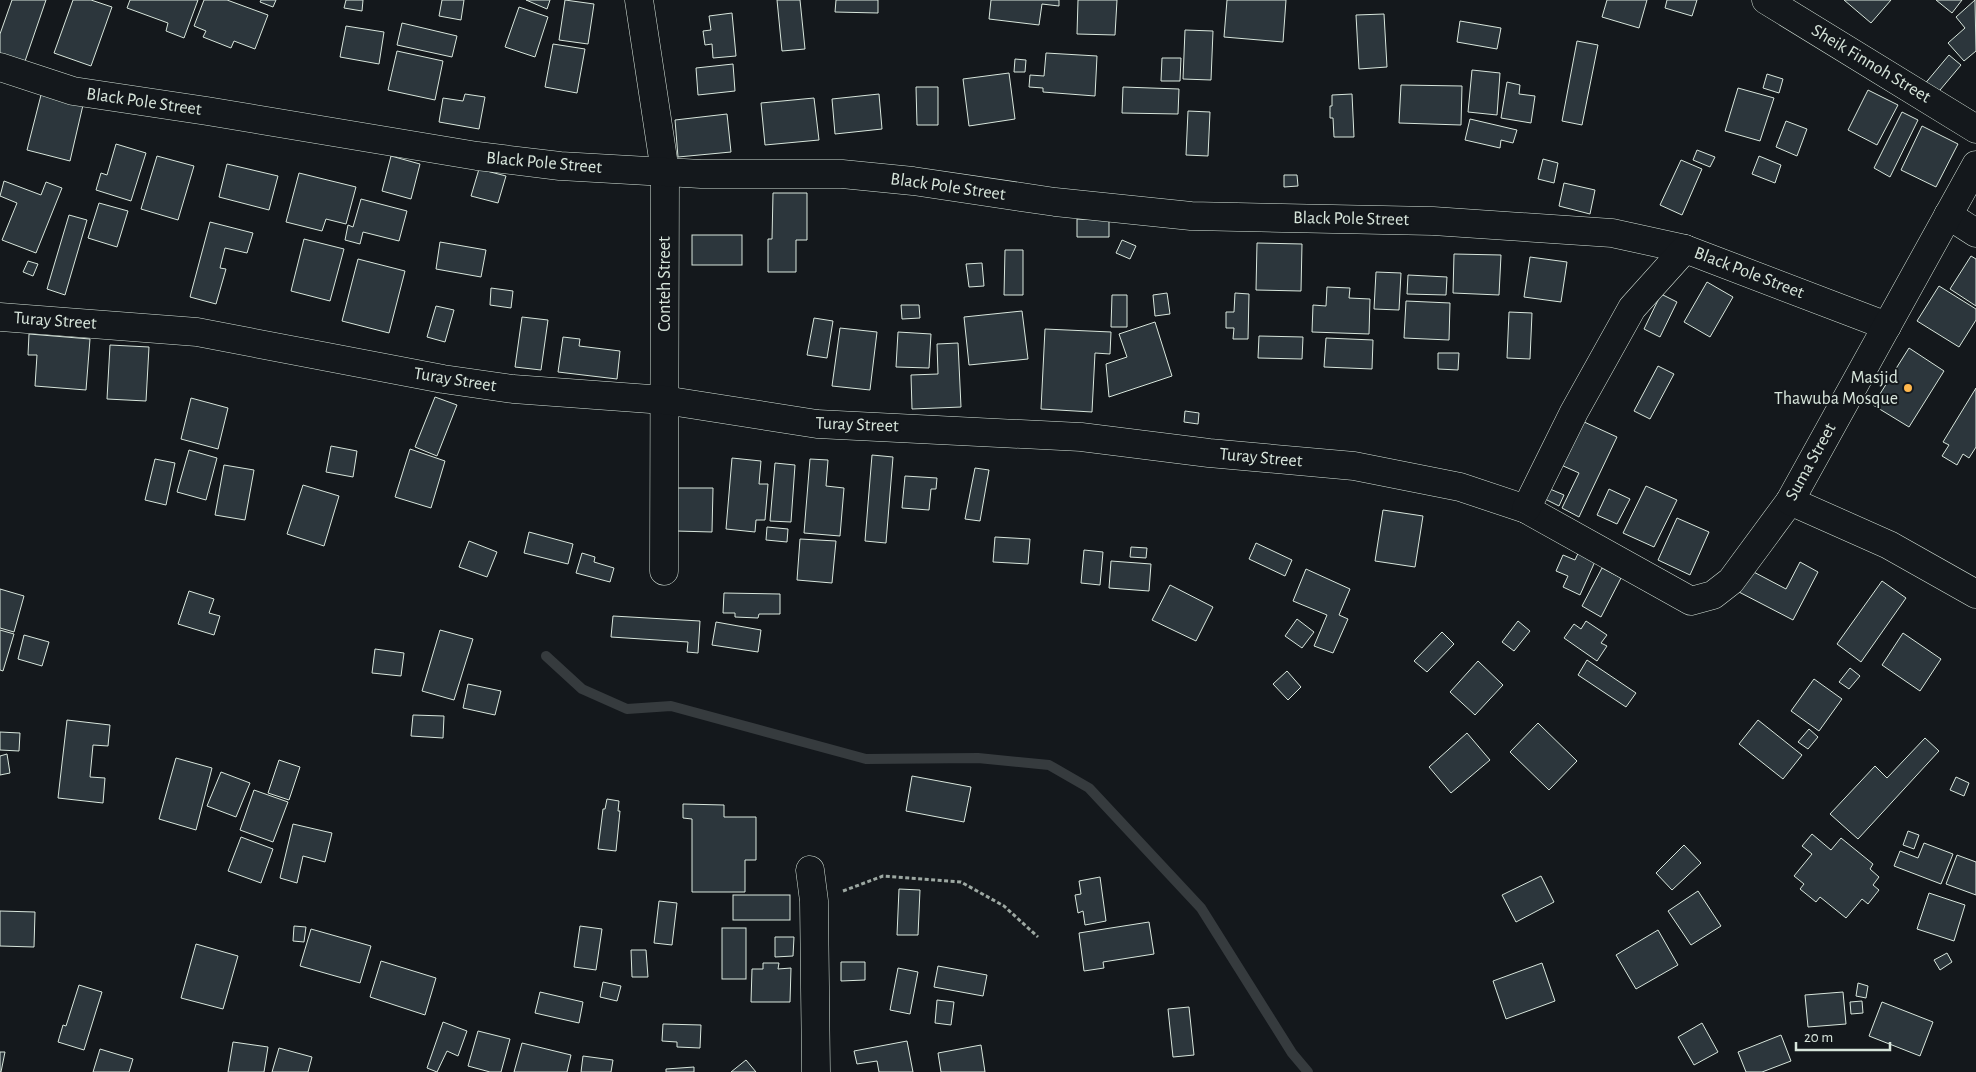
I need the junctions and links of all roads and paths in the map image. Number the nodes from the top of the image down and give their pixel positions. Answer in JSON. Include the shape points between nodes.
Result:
{"nodes":[{"id":1,"x":639,"y":0,"type":"edge"},
{"id":2,"x":1766,"y":0,"type":"edge"},
{"id":3,"x":0,"y":67,"type":"edge"},
{"id":4,"x":1976,"y":129,"type":"edge"},
{"id":5,"x":1976,"y":165,"type":"edge"},
{"id":6,"x":665,"y":172,"type":"junction"},
{"id":7,"x":1948,"y":215,"type":"junction"},
{"id":8,"x":1976,"y":233,"type":"edge"},
{"id":9,"x":1685,"y":249,"type":"junction"},
{"id":10,"x":0,"y":317,"type":"edge"},
{"id":11,"x":1888,"y":326,"type":"junction"},
{"id":12,"x":664,"y":400,"type":"junction"},
{"id":13,"x":1790,"y":501,"type":"junction"},
{"id":14,"x":1526,"y":509,"type":"junction"},
{"id":15,"x":664,"y":571,"type":"dead end"},
{"id":16,"x":1976,"y":594,"type":"edge"},
{"id":17,"x":1691,"y":600,"type":"joint"},
{"id":18,"x":810,"y":870,"type":"dead end"},
{"id":19,"x":814,"y":901,"type":"junction"},
{"id":20,"x":1038,"y":937,"type":"dead end"},
{"id":21,"x":816,"y":1072,"type":"edge"}],
"edges":[{"from":1,"to":6,"type":"street","name":"Conteh Street"},
{"from":2,"to":4,"type":"street","name":"Sheik Finnoh Street"},
{"from":3,"to":6,"type":"street","name":"Black Pole Street","via":[[73,91],[476,156],[560,166]]},
{"from":5,"to":7,"type":"street","name":"Suma Street"},
{"from":6,"to":9,"type":"street","name":"Black Pole Street","via":[[842,174],[1191,216],[1433,221],[1612,233]]},
{"from":6,"to":12,"type":"street","name":"Conteh Street"},
{"from":7,"to":8,"type":"street"},
{"from":7,"to":11,"type":"street","name":"Suma Street"},
{"from":9,"to":11,"type":"street","name":"Black Pole Street"},
{"from":9,"to":14,"type":"street","via":[[1632,308],[1574,412]]},
{"from":10,"to":12,"type":"street","name":"Turay Street","via":[[196,332],[443,379],[513,389]]},
{"from":11,"to":13,"type":"street","name":"Suma Street"},
{"from":12,"to":14,"type":"street","name":"Turay Street","via":[[817,424],[1081,437],[1354,466],[1460,488]]},
{"from":12,"to":15,"type":"street","name":"Conteh Street"},
{"from":13,"to":16,"type":"street","via":[[1889,546]]},
{"from":13,"to":17,"type":"street","name":"Suma Street","via":[[1731,581],[1713,595]]},
{"from":14,"to":17,"type":"street","name":"Turay Street"},
{"from":18,"to":19,"type":"street"},
{"from":19,"to":20,"type":"path","via":[[884,876],[961,882],[1004,906]]},
{"from":19,"to":21,"type":"street"}]}
